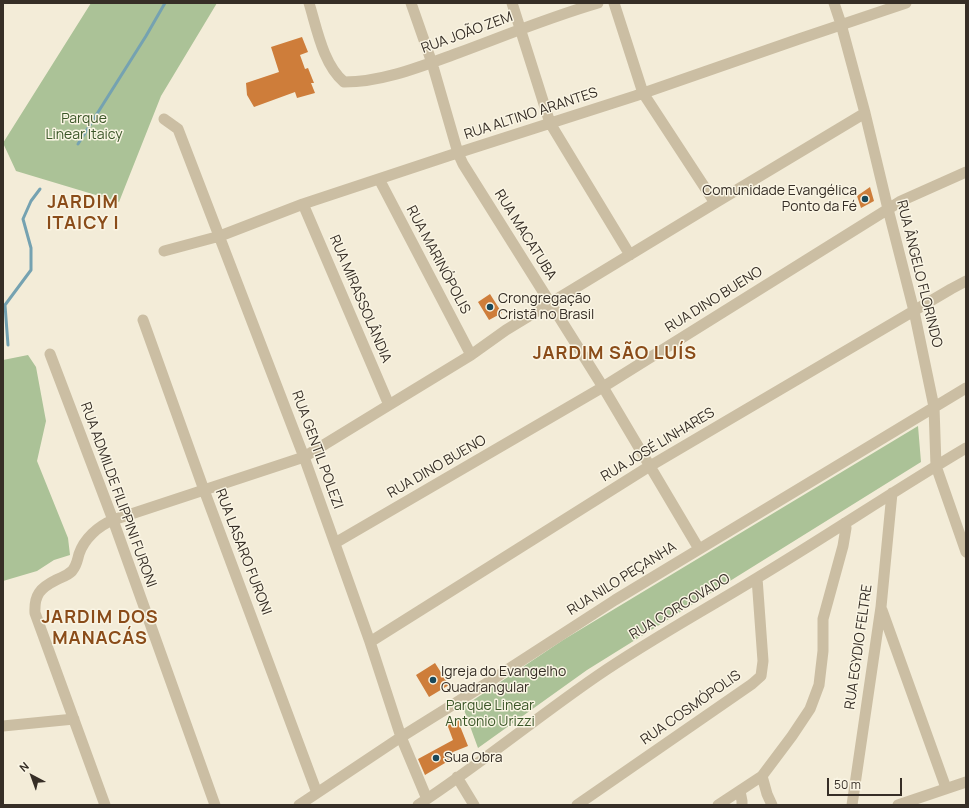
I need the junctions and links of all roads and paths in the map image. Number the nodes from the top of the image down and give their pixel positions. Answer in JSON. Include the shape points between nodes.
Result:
{"nodes":[{"id":1,"x":309,"y":3,"type":"edge"},
{"id":2,"x":411,"y":3,"type":"edge"},
{"id":3,"x":512,"y":3,"type":"edge"},
{"id":4,"x":598,"y":3,"type":"edge"},
{"id":5,"x":614,"y":3,"type":"edge"},
{"id":6,"x":834,"y":3,"type":"edge"},
{"id":7,"x":906,"y":3,"type":"edge"},
{"id":8,"x":841,"y":24,"type":"junction"},
{"id":9,"x":520,"y":30,"type":"junction"},
{"id":10,"x":432,"y":63,"type":"junction"},
{"id":11,"x":643,"y":93,"type":"junction"},
{"id":12,"x":865,"y":113,"type":"junction"},
{"id":13,"x":164,"y":119,"type":"dead end"},
{"id":14,"x":550,"y":123,"type":"junction"},
{"id":15,"x":458,"y":153,"type":"junction"},
{"id":16,"x":966,"y":172,"type":"edge"},
{"id":17,"x":379,"y":179,"type":"junction"},
{"id":18,"x":715,"y":203,"type":"junction"},
{"id":19,"x":303,"y":204,"type":"junction"},
{"id":20,"x":888,"y":209,"type":"junction"},
{"id":21,"x":220,"y":236,"type":"junction"},
{"id":22,"x":164,"y":251,"type":"dead end"},
{"id":23,"x":630,"y":255,"type":"junction"},
{"id":24,"x":966,"y":281,"type":"edge"},
{"id":25,"x":550,"y":304,"type":"junction"},
{"id":26,"x":914,"y":311,"type":"junction"},
{"id":27,"x":143,"y":320,"type":"dead end"},
{"id":28,"x":50,"y":354,"type":"dead end"},
{"id":29,"x":471,"y":355,"type":"junction"},
{"id":30,"x":603,"y":387,"type":"junction"},
{"id":31,"x":966,"y":388,"type":"edge"},
{"id":32,"x":389,"y":405,"type":"junction"},
{"id":33,"x":934,"y":407,"type":"junction"},
{"id":34,"x":966,"y":448,"type":"edge"},
{"id":35,"x":304,"y":457,"type":"junction"},
{"id":36,"x":936,"y":466,"type":"junction"},
{"id":37,"x":649,"y":467,"type":"junction"},
{"id":38,"x":204,"y":490,"type":"junction"},
{"id":39,"x":892,"y":493,"type":"junction"},
{"id":40,"x":112,"y":520,"type":"junction"},
{"id":41,"x":845,"y":523,"type":"junction"},
{"id":42,"x":336,"y":543,"type":"junction"},
{"id":43,"x":699,"y":549,"type":"junction"},
{"id":44,"x":966,"y":552,"type":"edge"},
{"id":45,"x":757,"y":578,"type":"junction"},
{"id":46,"x":881,"y":607,"type":"junction"},
{"id":47,"x":370,"y":642,"type":"junction"},
{"id":48,"x":74,"y":719,"type":"junction"},
{"id":49,"x":3,"y":726,"type":"edge"},
{"id":50,"x":401,"y":737,"type":"junction"},
{"id":51,"x":762,"y":776,"type":"junction"},
{"id":52,"x":457,"y":777,"type":"junction"},
{"id":53,"x":966,"y":782,"type":"edge"},
{"id":54,"x":946,"y":788,"type":"junction"},
{"id":55,"x":740,"y":791,"type":"junction"},
{"id":56,"x":317,"y":793,"type":"junction"},
{"id":57,"x":422,"y":802,"type":"edge"},
{"id":58,"x":105,"y":805,"type":"edge"},
{"id":59,"x":215,"y":805,"type":"edge"},
{"id":60,"x":299,"y":805,"type":"edge"},
{"id":61,"x":474,"y":805,"type":"edge"},
{"id":62,"x":576,"y":805,"type":"edge"},
{"id":63,"x":718,"y":805,"type":"edge"},
{"id":64,"x":742,"y":805,"type":"edge"},
{"id":65,"x":772,"y":805,"type":"edge"},
{"id":66,"x":852,"y":805,"type":"edge"},
{"id":67,"x":898,"y":805,"type":"edge"}],
"edges":[{"from":1,"to":10,"type":"street","name":"RUA JOÃO ZEM","via":[[327,59],[336,75],[344,82],[358,82],[391,75]]},
{"from":2,"to":10,"type":"street","name":"RUA MACATUBA"},
{"from":3,"to":9,"type":"street"},
{"from":4,"to":9,"type":"street","name":"RUA JOÃO ZEM"},
{"from":5,"to":11,"type":"street"},
{"from":6,"to":8,"type":"street","name":"RUA ÂNGELO FLORINDO"},
{"from":7,"to":8,"type":"street","name":"RUA ALTINO ARANTES"},
{"from":8,"to":11,"type":"street","name":"RUA ALTINO ARANTES"},
{"from":8,"to":12,"type":"street","name":"RUA ÂNGELO FLORINDO"},
{"from":9,"to":10,"type":"street","name":"RUA JOÃO ZEM"},
{"from":9,"to":14,"type":"street"},
{"from":10,"to":15,"type":"street","name":"RUA MACATUBA"},
{"from":11,"to":14,"type":"street","name":"RUA ALTINO ARANTES"},
{"from":11,"to":18,"type":"street"},
{"from":12,"to":18,"type":"street"},
{"from":12,"to":20,"type":"street","name":"RUA ÂNGELO FLORINDO"},
{"from":13,"to":21,"type":"street","name":"RUA GENTIL POLEZI","via":[[178,129]]},
{"from":14,"to":15,"type":"street","name":"RUA ALTINO ARANTES"},
{"from":14,"to":23,"type":"street"},
{"from":15,"to":17,"type":"street","name":"RUA ALTINO ARANTES"},
{"from":15,"to":25,"type":"street","name":"RUA MACATUBA"},
{"from":16,"to":20,"type":"street","name":"RUA DINO BUENO"},
{"from":17,"to":19,"type":"street","name":"RUA ALTINO ARANTES"},
{"from":17,"to":29,"type":"street","name":"RUA MARINÓPOLIS"},
{"from":18,"to":23,"type":"street"},
{"from":19,"to":21,"type":"street","name":"RUA ALTINO ARANTES"},
{"from":19,"to":32,"type":"street","name":"RUA MIRASSOLÂNDIA"},
{"from":20,"to":26,"type":"street","name":"RUA ÂNGELO FLORINDO"},
{"from":20,"to":30,"type":"street","name":"RUA DINO BUENO"},
{"from":21,"to":22,"type":"street","name":"RUA ALTINO ARANTES"},
{"from":21,"to":35,"type":"street","name":"RUA GENTIL POLEZI"},
{"from":23,"to":25,"type":"street"},
{"from":24,"to":26,"type":"street","name":"RUA JOSÉ LINHARES"},
{"from":25,"to":29,"type":"street","via":[[506,330]]},
{"from":25,"to":30,"type":"street","name":"RUA MACATUBA"},
{"from":26,"to":33,"type":"street","name":"RUA ÂNGELO FLORINDO"},
{"from":26,"to":37,"type":"street","name":"RUA JOSÉ LINHARES"},
{"from":27,"to":38,"type":"street","name":"RUA LASARO FURONI"},
{"from":28,"to":40,"type":"street","name":"RUA ADMILDE FILIPPINI FURONI"},
{"from":29,"to":32,"type":"street"},
{"from":30,"to":37,"type":"street","name":"RUA MACATUBA"},
{"from":30,"to":42,"type":"street","name":"RUA DINO BUENO"},
{"from":31,"to":33,"type":"street","name":"RUA NILO PEÇANHA"},
{"from":32,"to":35,"type":"street"},
{"from":33,"to":36,"type":"street","name":"RUA ÂNGELO FLORINDO"},
{"from":33,"to":43,"type":"street","name":"RUA NILO PEÇANHA"},
{"from":34,"to":36,"type":"street","name":"RUA CORCOVADO"},
{"from":35,"to":38,"type":"street"},
{"from":35,"to":42,"type":"street","name":"RUA GENTIL POLEZI"},
{"from":36,"to":39,"type":"street","name":"RUA CORCOVADO"},
{"from":36,"to":44,"type":"street","name":"RUA ÂNGELO FLORINDO"},
{"from":37,"to":43,"type":"street","name":"RUA MACATUBA"},
{"from":37,"to":47,"type":"street","name":"RUA JOSÉ LINHARES"},
{"from":38,"to":40,"type":"street"},
{"from":38,"to":56,"type":"street","name":"RUA LASARO FURONI"},
{"from":39,"to":41,"type":"street","name":"RUA CORCOVADO"},
{"from":39,"to":46,"type":"street","name":"RUA EGYDIO FELTRE"},
{"from":40,"to":48,"type":"street","via":[[104,523],[85,541],[78,563],[71,572],[40,591],[34,603],[35,613]]},
{"from":40,"to":59,"type":"street","name":"RUA ADMILDE FILIPPINI FURONI"},
{"from":41,"to":45,"type":"street","name":"RUA CORCOVADO"},
{"from":41,"to":51,"type":"street","via":[[843,546],[823,618],[824,651],[818,685],[810,708]]},
{"from":42,"to":47,"type":"street","name":"RUA GENTIL POLEZI"},
{"from":43,"to":50,"type":"street","name":"RUA NILO PEÇANHA"},
{"from":45,"to":52,"type":"street","name":"RUA CORCOVADO","via":[[597,676]]},
{"from":45,"to":62,"type":"street","name":"RUA COSMÓPOLIS","via":[[763,660],[760,676]]},
{"from":46,"to":54,"type":"street"},
{"from":46,"to":66,"type":"street","name":"RUA EGYDIO FELTRE"},
{"from":47,"to":50,"type":"street","name":"RUA GENTIL POLEZI"},
{"from":48,"to":49,"type":"street"},
{"from":48,"to":58,"type":"street"},
{"from":50,"to":56,"type":"street","name":"RUA NILO PEÇANHA"},
{"from":50,"to":57,"type":"street","name":"RUA GENTIL POLEZI"},
{"from":51,"to":55,"type":"street"},
{"from":51,"to":65,"type":"street"},
{"from":52,"to":57,"type":"street","name":"RUA CORCOVADO"},
{"from":52,"to":61,"type":"street"},
{"from":53,"to":54,"type":"street"},
{"from":54,"to":67,"type":"street"},
{"from":55,"to":63,"type":"street"},
{"from":55,"to":64,"type":"street"},
{"from":56,"to":60,"type":"street","name":"RUA NILO PEÇANHA"}]}
